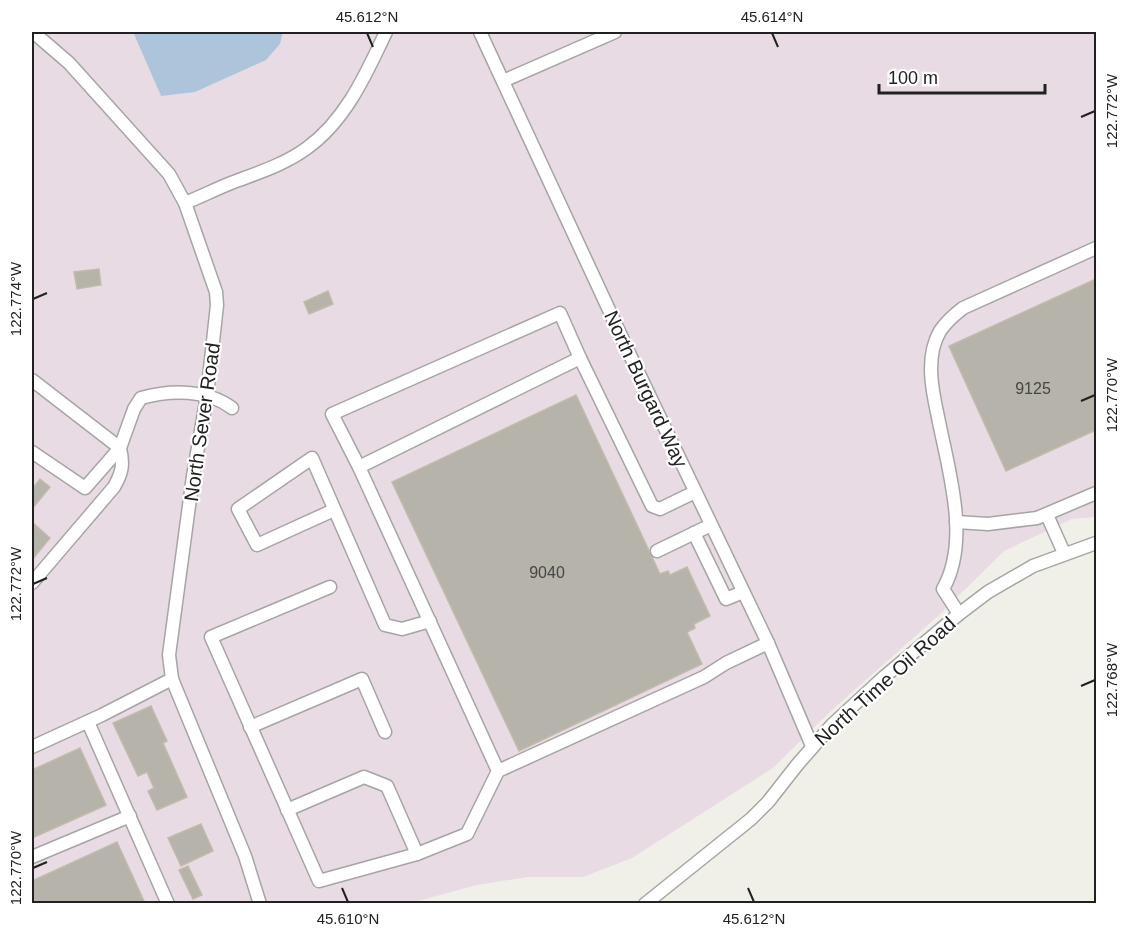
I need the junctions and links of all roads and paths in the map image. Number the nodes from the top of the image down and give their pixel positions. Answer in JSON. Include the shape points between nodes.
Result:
{"nodes":[{"id":1,"x":33,"y":32,"type":"edge"},
{"id":2,"x":386,"y":32,"type":"edge"},
{"id":3,"x":480,"y":32,"type":"edge"},
{"id":4,"x":615,"y":32,"type":"edge"},
{"id":5,"x":503,"y":81,"type":"junction"},
{"id":6,"x":185,"y":203,"type":"junction"},
{"id":7,"x":1096,"y":248,"type":"edge"},
{"id":8,"x":580,"y":357,"type":"junction"},
{"id":9,"x":32,"y":380,"type":"edge"},
{"id":10,"x":207,"y":396,"type":"junction"},
{"id":11,"x":232,"y":408,"type":"dead end"},
{"id":12,"x":120,"y":448,"type":"junction"},
{"id":13,"x":32,"y":452,"type":"edge"},
{"id":14,"x":359,"y":467,"type":"junction"},
{"id":15,"x":695,"y":492,"type":"junction"},
{"id":16,"x":1096,"y":493,"type":"edge"},
{"id":17,"x":334,"y":510,"type":"junction"},
{"id":18,"x":1047,"y":515,"type":"junction"},
{"id":19,"x":956,"y":522,"type":"junction"},
{"id":20,"x":711,"y":525,"type":"junction"},
{"id":21,"x":694,"y":533,"type":"junction"},
{"id":22,"x":1096,"y":543,"type":"edge"},
{"id":23,"x":657,"y":550,"type":"dead end"},
{"id":24,"x":1064,"y":553,"type":"junction"},
{"id":25,"x":32,"y":583,"type":"edge"},
{"id":26,"x":330,"y":587,"type":"dead end"},
{"id":27,"x":743,"y":592,"type":"junction"},
{"id":28,"x":958,"y":614,"type":"junction"},
{"id":29,"x":430,"y":621,"type":"junction"},
{"id":30,"x":768,"y":643,"type":"junction"},
{"id":31,"x":172,"y":679,"type":"junction"},
{"id":32,"x":88,"y":722,"type":"junction"},
{"id":33,"x":250,"y":727,"type":"junction"},
{"id":34,"x":385,"y":732,"type":"dead end"},
{"id":35,"x":812,"y":746,"type":"junction"},
{"id":36,"x":32,"y":747,"type":"edge"},
{"id":37,"x":498,"y":771,"type":"junction"},
{"id":38,"x":287,"y":810,"type":"junction"},
{"id":39,"x":130,"y":816,"type":"junction"},
{"id":40,"x":417,"y":854,"type":"junction"},
{"id":41,"x":32,"y":857,"type":"edge"},
{"id":42,"x":168,"y":903,"type":"edge"},
{"id":43,"x":260,"y":903,"type":"edge"},
{"id":44,"x":645,"y":903,"type":"edge"}],
"edges":[{"from":1,"to":6,"type":"street","name":"North Sever Road","via":[[69,63],[157,159]]},
{"from":2,"to":6,"type":"street","via":[[346,108],[308,147],[274,167]]},
{"from":3,"to":5,"type":"street","name":"North Burgard Way"},
{"from":4,"to":5,"type":"street"},
{"from":5,"to":15,"type":"street","name":"North Burgard Way"},
{"from":6,"to":10,"type":"street","name":"North Sever Road","via":[[212,277],[217,305]]},
{"from":7,"to":19,"type":"street","via":[[963,308],[939,332],[931,382]]},
{"from":8,"to":14,"type":"street"},
{"from":8,"to":14,"type":"street","via":[[560,313],[332,414]]},
{"from":8,"to":15,"type":"street","via":[[652,506],[660,509]]},
{"from":9,"to":12,"type":"street"},
{"from":10,"to":11,"type":"street"},
{"from":10,"to":12,"type":"street","via":[[171,393],[141,398]]},
{"from":10,"to":31,"type":"street","name":"North Sever Road","via":[[169,641]]},
{"from":12,"to":13,"type":"street","via":[[85,488]]},
{"from":12,"to":25,"type":"street","via":[[122,472],[114,487]]},
{"from":14,"to":29,"type":"street"},
{"from":15,"to":20,"type":"street","name":"North Burgard Way"},
{"from":16,"to":18,"type":"street"},
{"from":17,"to":17,"type":"street","via":[[312,458],[238,509],[257,545]]},
{"from":17,"to":29,"type":"street","via":[[386,625],[402,629]]},
{"from":18,"to":19,"type":"street","via":[[1011,523]]},
{"from":18,"to":24,"type":"street"},
{"from":19,"to":28,"type":"street","via":[[949,579],[943,589]]},
{"from":20,"to":21,"type":"street"},
{"from":20,"to":27,"type":"street","name":"North Burgard Way"},
{"from":21,"to":23,"type":"street"},
{"from":21,"to":27,"type":"street","via":[[726,599]]},
{"from":22,"to":24,"type":"street","name":"North Time Oil Road"},
{"from":24,"to":28,"type":"street","name":"North Time Oil Road","via":[[1010,578]]},
{"from":26,"to":33,"type":"street","via":[[211,637]]},
{"from":27,"to":30,"type":"street","name":"North Burgard Way"},
{"from":28,"to":35,"type":"street","name":"North Time Oil Road","via":[[858,700]]},
{"from":29,"to":37,"type":"street"},
{"from":30,"to":35,"type":"street","name":"North Burgard Way"},
{"from":30,"to":37,"type":"street","via":[[704,677]]},
{"from":31,"to":32,"type":"street"},
{"from":31,"to":43,"type":"street","name":"North Sever Road","via":[[245,856]]},
{"from":32,"to":36,"type":"street"},
{"from":32,"to":39,"type":"street"},
{"from":33,"to":34,"type":"street","via":[[362,679]]},
{"from":33,"to":38,"type":"street"},
{"from":35,"to":44,"type":"street","name":"North Time Oil Road","via":[[751,819]]},
{"from":37,"to":40,"type":"street","via":[[467,834]]},
{"from":38,"to":40,"type":"street","via":[[318,881]]},
{"from":38,"to":40,"type":"street","via":[[364,777],[387,786]]},
{"from":39,"to":41,"type":"street"},
{"from":39,"to":42,"type":"street"}]}
